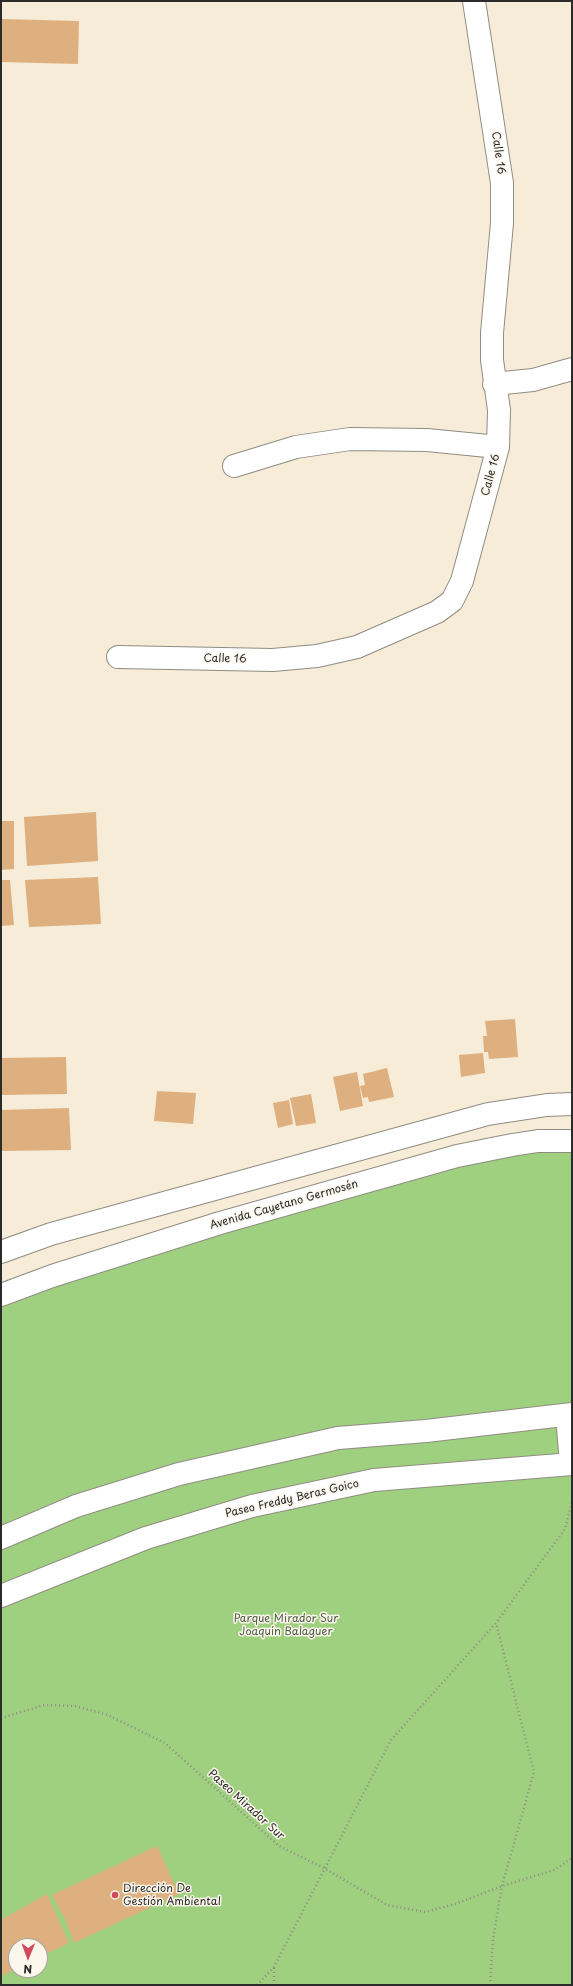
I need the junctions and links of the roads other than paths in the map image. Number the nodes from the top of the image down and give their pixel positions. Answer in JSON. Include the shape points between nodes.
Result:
{"nodes":[{"id":1,"x":474,"y":1,"type":"edge"},
{"id":2,"x":572,"y":369,"type":"edge"},
{"id":3,"x":494,"y":384,"type":"junction"},
{"id":4,"x":498,"y":447,"type":"junction"},
{"id":5,"x":234,"y":466,"type":"dead end"},
{"id":6,"x":118,"y":657,"type":"dead end"},
{"id":7,"x":572,"y":1104,"type":"edge"},
{"id":8,"x":572,"y":1141,"type":"edge"},
{"id":9,"x":1,"y":1252,"type":"edge"},
{"id":10,"x":1,"y":1295,"type":"edge"},
{"id":11,"x":569,"y":1415,"type":"edge"},
{"id":12,"x":572,"y":1464,"type":"edge"},
{"id":13,"x":1,"y":1538,"type":"edge"},
{"id":14,"x":1,"y":1596,"type":"edge"}],
"edges":[{"from":1,"to":3,"type":"street","name":"Calle 16","via":[[502,182],[502,223],[492,333]]},
{"from":2,"to":3,"type":"street","via":[[533,380]]},
{"from":3,"to":4,"type":"street","name":"Calle 16","via":[[499,410]]},
{"from":4,"to":5,"type":"street","via":[[427,440],[350,439],[296,447]]},
{"from":4,"to":6,"type":"street","name":"Calle 16","via":[[462,581],[452,602],[437,612],[357,647],[317,656],[273,660]]},
{"from":7,"to":9,"type":"street","via":[[488,1114],[51,1234]]},
{"from":8,"to":10,"type":"street","name":"Avenida Cayetano Germosén","via":[[518,1144],[457,1156],[212,1225]]},
{"from":11,"to":12,"type":"street"},
{"from":11,"to":13,"type":"street","via":[[338,1438],[179,1474],[76,1506]]},
{"from":12,"to":14,"type":"street","name":"Paseo Freddy Beras Goico","via":[[374,1480],[252,1506],[146,1538]]}]}
